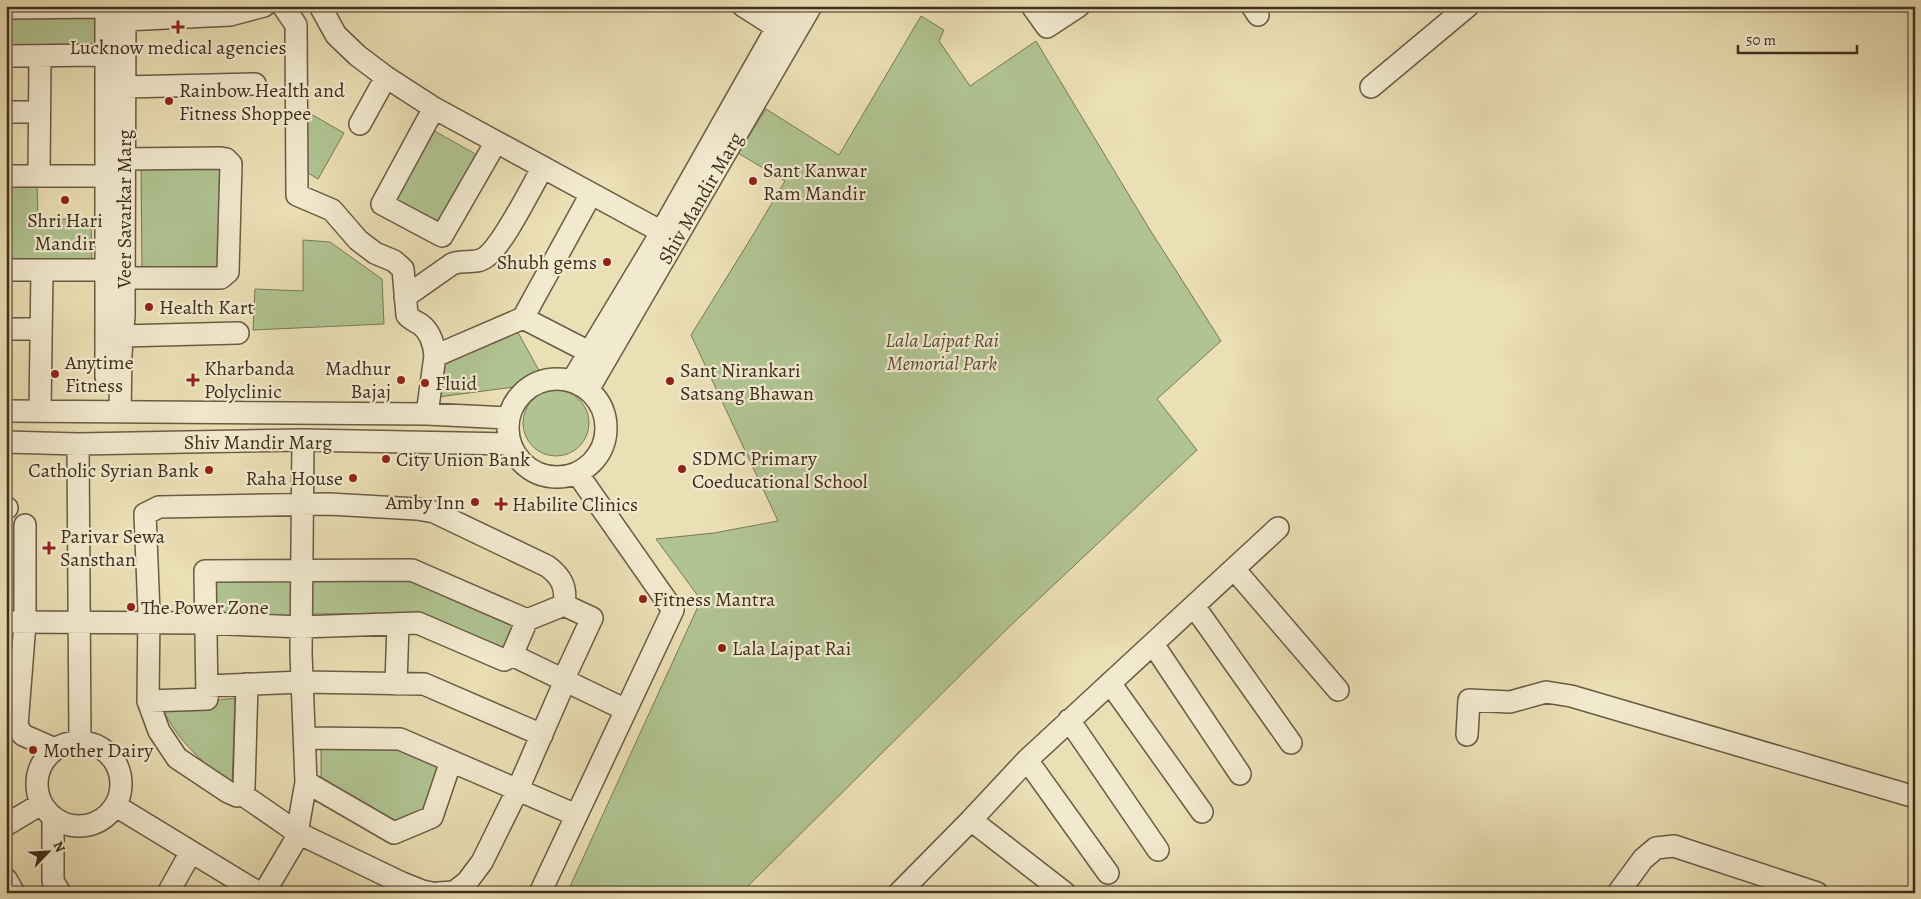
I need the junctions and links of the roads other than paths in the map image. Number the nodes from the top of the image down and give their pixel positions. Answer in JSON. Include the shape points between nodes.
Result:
{"nodes":[{"id":1,"x":106,"y":6,"type":"edge"},
{"id":2,"x":264,"y":6,"type":"edge"},
{"id":3,"x":283,"y":6,"type":"edge"},
{"id":4,"x":320,"y":6,"type":"edge"},
{"id":5,"x":743,"y":6,"type":"edge"},
{"id":6,"x":789,"y":6,"type":"edge"},
{"id":7,"x":811,"y":6,"type":"edge"},
{"id":8,"x":1032,"y":6,"type":"edge"},
{"id":9,"x":1079,"y":6,"type":"edge"},
{"id":10,"x":1468,"y":6,"type":"edge"},
{"id":11,"x":42,"y":7,"type":"edge"},
{"id":12,"x":6,"y":8,"type":"edge"},
{"id":13,"x":124,"y":13,"type":"edge"},
{"id":14,"x":776,"y":27,"type":"junction"},
{"id":15,"x":106,"y":55,"type":"junction"},
{"id":16,"x":6,"y":56,"type":"edge"},
{"id":17,"x":40,"y":56,"type":"junction"},
{"id":18,"x":386,"y":77,"type":"junction"},
{"id":19,"x":255,"y":84,"type":"dead end"},
{"id":20,"x":124,"y":86,"type":"junction"},
{"id":21,"x":1371,"y":87,"type":"dead end"},
{"id":22,"x":434,"y":108,"type":"junction"},
{"id":23,"x":6,"y":112,"type":"edge"},
{"id":24,"x":39,"y":112,"type":"junction"},
{"id":25,"x":360,"y":124,"type":"dead end"},
{"id":26,"x":496,"y":142,"type":"junction"},
{"id":27,"x":124,"y":159,"type":"junction"},
{"id":28,"x":542,"y":167,"type":"junction"},
{"id":29,"x":6,"y":176,"type":"edge"},
{"id":30,"x":39,"y":176,"type":"junction"},
{"id":31,"x":106,"y":176,"type":"junction"},
{"id":32,"x":591,"y":194,"type":"junction"},
{"id":33,"x":660,"y":231,"type":"junction"},
{"id":34,"x":6,"y":270,"type":"edge"},
{"id":35,"x":42,"y":270,"type":"junction"},
{"id":36,"x":116,"y":274,"type":"junction"},
{"id":37,"x":406,"y":297,"type":"junction"},
{"id":38,"x":523,"y":318,"type":"junction"},
{"id":39,"x":6,"y":329,"type":"edge"},
{"id":40,"x":40,"y":329,"type":"junction"},
{"id":41,"x":238,"y":333,"type":"dead end"},
{"id":42,"x":122,"y":336,"type":"junction"},
{"id":43,"x":589,"y":352,"type":"junction"},
{"id":44,"x":435,"y":356,"type":"junction"},
{"id":45,"x":580,"y":386,"type":"junction"},
{"id":46,"x":6,"y":411,"type":"edge"},
{"id":47,"x":40,"y":411,"type":"junction"},
{"id":48,"x":113,"y":412,"type":"junction"},
{"id":49,"x":427,"y":414,"type":"junction"},
{"id":50,"x":508,"y":418,"type":"junction"},
{"id":51,"x":303,"y":440,"type":"junction"},
{"id":52,"x":6,"y":442,"type":"edge"},
{"id":53,"x":78,"y":444,"type":"junction"},
{"id":54,"x":510,"y":444,"type":"junction"},
{"id":55,"x":577,"y":473,"type":"junction"},
{"id":56,"x":302,"y":505,"type":"junction"},
{"id":57,"x":25,"y":525,"type":"dead end"},
{"id":58,"x":1278,"y":528,"type":"dead end"},
{"id":59,"x":1234,"y":568,"type":"junction"},
{"id":60,"x":301,"y":570,"type":"junction"},
{"id":61,"x":564,"y":605,"type":"junction"},
{"id":62,"x":1194,"y":606,"type":"junction"},
{"id":63,"x":527,"y":620,"type":"junction"},
{"id":64,"x":80,"y":622,"type":"junction"},
{"id":65,"x":15,"y":623,"type":"edge"},
{"id":66,"x":149,"y":623,"type":"junction"},
{"id":67,"x":206,"y":623,"type":"junction"},
{"id":68,"x":398,"y":624,"type":"junction"},
{"id":69,"x":301,"y":627,"type":"junction"},
{"id":70,"x":1152,"y":644,"type":"junction"},
{"id":71,"x":512,"y":655,"type":"junction"},
{"id":72,"x":564,"y":681,"type":"junction"},
{"id":73,"x":302,"y":682,"type":"junction"},
{"id":74,"x":1110,"y":683,"type":"junction"},
{"id":75,"x":247,"y":684,"type":"junction"},
{"id":76,"x":396,"y":684,"type":"junction"},
{"id":77,"x":207,"y":686,"type":"junction"},
{"id":78,"x":1338,"y":690,"type":"dead end"},
{"id":79,"x":148,"y":701,"type":"junction"},
{"id":80,"x":626,"y":710,"type":"junction"},
{"id":81,"x":1069,"y":720,"type":"junction"},
{"id":82,"x":542,"y":734,"type":"junction"},
{"id":83,"x":1467,"y":735,"type":"dead end"},
{"id":84,"x":304,"y":738,"type":"junction"},
{"id":85,"x":80,"y":741,"type":"junction"},
{"id":86,"x":1290,"y":743,"type":"dead end"},
{"id":87,"x":55,"y":749,"type":"junction"},
{"id":88,"x":1027,"y":760,"type":"junction"},
{"id":89,"x":451,"y":761,"type":"junction"},
{"id":90,"x":1240,"y":774,"type":"dead end"},
{"id":91,"x":306,"y":782,"type":"junction"},
{"id":92,"x":518,"y":789,"type":"junction"},
{"id":93,"x":242,"y":795,"type":"junction"},
{"id":94,"x":1915,"y":797,"type":"edge"},
{"id":95,"x":116,"y":806,"type":"junction"},
{"id":96,"x":47,"y":811,"type":"junction"},
{"id":97,"x":1202,"y":812,"type":"dead end"},
{"id":98,"x":576,"y":815,"type":"junction"},
{"id":99,"x":971,"y":820,"type":"junction"},
{"id":100,"x":6,"y":825,"type":"edge"},
{"id":101,"x":298,"y":832,"type":"junction"},
{"id":102,"x":1158,"y":850,"type":"dead end"},
{"id":103,"x":191,"y":852,"type":"junction"},
{"id":104,"x":1108,"y":873,"type":"dead end"},
{"id":105,"x":6,"y":879,"type":"edge"},
{"id":106,"x":14,"y":893,"type":"edge"},
{"id":107,"x":60,"y":893,"type":"edge"},
{"id":108,"x":168,"y":893,"type":"edge"},
{"id":109,"x":259,"y":893,"type":"edge"},
{"id":110,"x":264,"y":893,"type":"edge"},
{"id":111,"x":432,"y":893,"type":"edge"},
{"id":112,"x":438,"y":893,"type":"edge"},
{"id":113,"x":540,"y":893,"type":"edge"},
{"id":114,"x":899,"y":893,"type":"edge"},
{"id":115,"x":1064,"y":893,"type":"edge"},
{"id":116,"x":1618,"y":893,"type":"edge"},
{"id":117,"x":1817,"y":893,"type":"edge"}],
"edges":[{"from":1,"to":11,"type":"street"},
{"from":1,"to":15,"type":"street","name":"Veer Savarkar Marg"},
{"from":2,"to":13,"type":"street","via":[[230,15]]},
{"from":3,"to":37,"type":"street","via":[[296,25],[297,195],[332,210],[358,240],[403,268]]},
{"from":4,"to":18,"type":"street","via":[[336,34]]},
{"from":5,"to":14,"type":"street"},
{"from":6,"to":14,"type":"street","name":"Shiv Mandir Marg"},
{"from":7,"to":45,"type":"street","name":"Shiv Mandir Marg"},
{"from":8,"to":9,"type":"street","via":[[1047,27]]},
{"from":10,"to":21,"type":"street"},
{"from":11,"to":12,"type":"street"},
{"from":13,"to":20,"type":"street","name":"Veer Savarkar Marg"},
{"from":14,"to":33,"type":"street","name":"Shiv Mandir Marg"},
{"from":15,"to":17,"type":"street"},
{"from":15,"to":31,"type":"street","name":"Veer Savarkar Marg"},
{"from":16,"to":17,"type":"street"},
{"from":17,"to":24,"type":"street"},
{"from":18,"to":22,"type":"street"},
{"from":18,"to":25,"type":"street"},
{"from":19,"to":20,"type":"street"},
{"from":20,"to":27,"type":"street","name":"Veer Savarkar Marg"},
{"from":22,"to":26,"type":"street"},
{"from":22,"to":26,"type":"street","via":[[382,204],[442,236]]},
{"from":23,"to":24,"type":"street"},
{"from":24,"to":30,"type":"street"},
{"from":26,"to":28,"type":"street"},
{"from":27,"to":36,"type":"street","name":"Veer Savarkar Marg"},
{"from":27,"to":36,"type":"street","via":[[219,158],[231,164],[228,272],[221,278]]},
{"from":28,"to":32,"type":"street"},
{"from":28,"to":37,"type":"street","via":[[497,246],[485,258],[452,264]]},
{"from":29,"to":30,"type":"street"},
{"from":30,"to":31,"type":"street"},
{"from":31,"to":36,"type":"street","name":"Veer Savarkar Marg"},
{"from":32,"to":33,"type":"street"},
{"from":32,"to":38,"type":"street"},
{"from":33,"to":43,"type":"street","name":"Shiv Mandir Marg"},
{"from":34,"to":35,"type":"street"},
{"from":35,"to":36,"type":"street"},
{"from":35,"to":40,"type":"street"},
{"from":36,"to":42,"type":"street","name":"Veer Savarkar Marg"},
{"from":36,"to":48,"type":"street","name":"Veer Savarkar Marg"},
{"from":37,"to":44,"type":"street","via":[[407,314],[428,333]]},
{"from":38,"to":43,"type":"street"},
{"from":38,"to":44,"type":"street"},
{"from":39,"to":40,"type":"street"},
{"from":40,"to":47,"type":"street"},
{"from":41,"to":42,"type":"street"},
{"from":42,"to":48,"type":"street","name":"Veer Savarkar Marg"},
{"from":43,"to":45,"type":"street","name":"Shiv Mandir Marg"},
{"from":44,"to":49,"type":"street"},
{"from":45,"to":50,"type":"street","via":[[549,380],[534,384],[520,395]]},
{"from":45,"to":55,"type":"street","via":[[599,403],[605,418],[605,435],[596,458]]},
{"from":46,"to":47,"type":"street","name":"Shiv Mandir Marg"},
{"from":47,"to":48,"type":"street","name":"Shiv Mandir Marg"},
{"from":48,"to":49,"type":"street","name":"Shiv Mandir Marg"},
{"from":49,"to":50,"type":"street","name":"Shiv Mandir Marg"},
{"from":50,"to":54,"type":"street"},
{"from":51,"to":53,"type":"street","name":"Shiv Mandir Marg"},
{"from":51,"to":54,"type":"street","name":"Shiv Mandir Marg"},
{"from":51,"to":56,"type":"street"},
{"from":52,"to":53,"type":"street","name":"Shiv Mandir Marg"},
{"from":53,"to":64,"type":"street"},
{"from":54,"to":55,"type":"street","via":[[520,461],[536,473],[564,477]]},
{"from":55,"to":80,"type":"street","via":[[673,610]]},
{"from":56,"to":60,"type":"street"},
{"from":56,"to":61,"type":"street","via":[[434,512],[547,566],[557,574],[563,586]]},
{"from":56,"to":66,"type":"street","via":[[159,507],[144,514]]},
{"from":57,"to":65,"type":"street"},
{"from":58,"to":59,"type":"street"},
{"from":59,"to":62,"type":"street"},
{"from":59,"to":78,"type":"street"},
{"from":60,"to":63,"type":"street","via":[[412,570]]},
{"from":60,"to":67,"type":"street","via":[[205,571]]},
{"from":60,"to":69,"type":"street"},
{"from":61,"to":63,"type":"street"},
{"from":61,"to":72,"type":"street","via":[[592,618]]},
{"from":62,"to":70,"type":"street"},
{"from":62,"to":86,"type":"street"},
{"from":63,"to":71,"type":"street"},
{"from":64,"to":65,"type":"street"},
{"from":64,"to":66,"type":"street"},
{"from":64,"to":85,"type":"street"},
{"from":65,"to":87,"type":"street","via":[[20,698],[17,726],[23,735]]},
{"from":66,"to":67,"type":"street"},
{"from":66,"to":79,"type":"street"},
{"from":67,"to":69,"type":"street"},
{"from":67,"to":77,"type":"street"},
{"from":68,"to":69,"type":"street"},
{"from":68,"to":71,"type":"street","via":[[418,623],[504,660]]},
{"from":68,"to":76,"type":"street"},
{"from":69,"to":73,"type":"street"},
{"from":70,"to":74,"type":"street"},
{"from":70,"to":90,"type":"street"},
{"from":71,"to":72,"type":"street"},
{"from":72,"to":80,"type":"street"},
{"from":72,"to":82,"type":"street"},
{"from":73,"to":75,"type":"street"},
{"from":73,"to":76,"type":"street"},
{"from":73,"to":84,"type":"street"},
{"from":74,"to":81,"type":"street"},
{"from":74,"to":97,"type":"street"},
{"from":75,"to":77,"type":"street"},
{"from":75,"to":93,"type":"street"},
{"from":76,"to":82,"type":"street","via":[[424,684]]},
{"from":77,"to":79,"type":"street","via":[[207,699]]},
{"from":79,"to":93,"type":"street","via":[[159,731],[178,758],[228,792]]},
{"from":80,"to":98,"type":"street"},
{"from":81,"to":88,"type":"street"},
{"from":81,"to":102,"type":"street"},
{"from":82,"to":92,"type":"street"},
{"from":83,"to":94,"type":"street","via":[[1469,700],[1510,702],[1546,692],[1571,696]]},
{"from":84,"to":89,"type":"street","via":[[400,739]]},
{"from":84,"to":91,"type":"street"},
{"from":85,"to":87,"type":"street"},
{"from":85,"to":95,"type":"street","via":[[101,748],[116,764],[121,778]]},
{"from":87,"to":96,"type":"street","via":[[42,764],[37,777],[37,791]]},
{"from":88,"to":99,"type":"street"},
{"from":88,"to":104,"type":"street"},
{"from":89,"to":91,"type":"street","via":[[432,817],[394,832]]},
{"from":89,"to":92,"type":"street"},
{"from":91,"to":101,"type":"street"},
{"from":92,"to":98,"type":"street","via":[[543,806]]},
{"from":92,"to":112,"type":"street","via":[[482,862],[467,882],[454,892]]},
{"from":93,"to":101,"type":"street"},
{"from":95,"to":96,"type":"street","via":[[100,821],[80,827],[66,825]]},
{"from":95,"to":103,"type":"street"},
{"from":96,"to":100,"type":"street"},
{"from":96,"to":107,"type":"street","via":[[53,882]]},
{"from":98,"to":113,"type":"street"},
{"from":99,"to":114,"type":"street"},
{"from":99,"to":115,"type":"street"},
{"from":101,"to":110,"type":"street"},
{"from":101,"to":111,"type":"street"},
{"from":103,"to":108,"type":"street"},
{"from":103,"to":109,"type":"street"},
{"from":105,"to":106,"type":"street"},
{"from":116,"to":117,"type":"street","via":[[1643,859],[1656,848],[1674,846]]}]}
